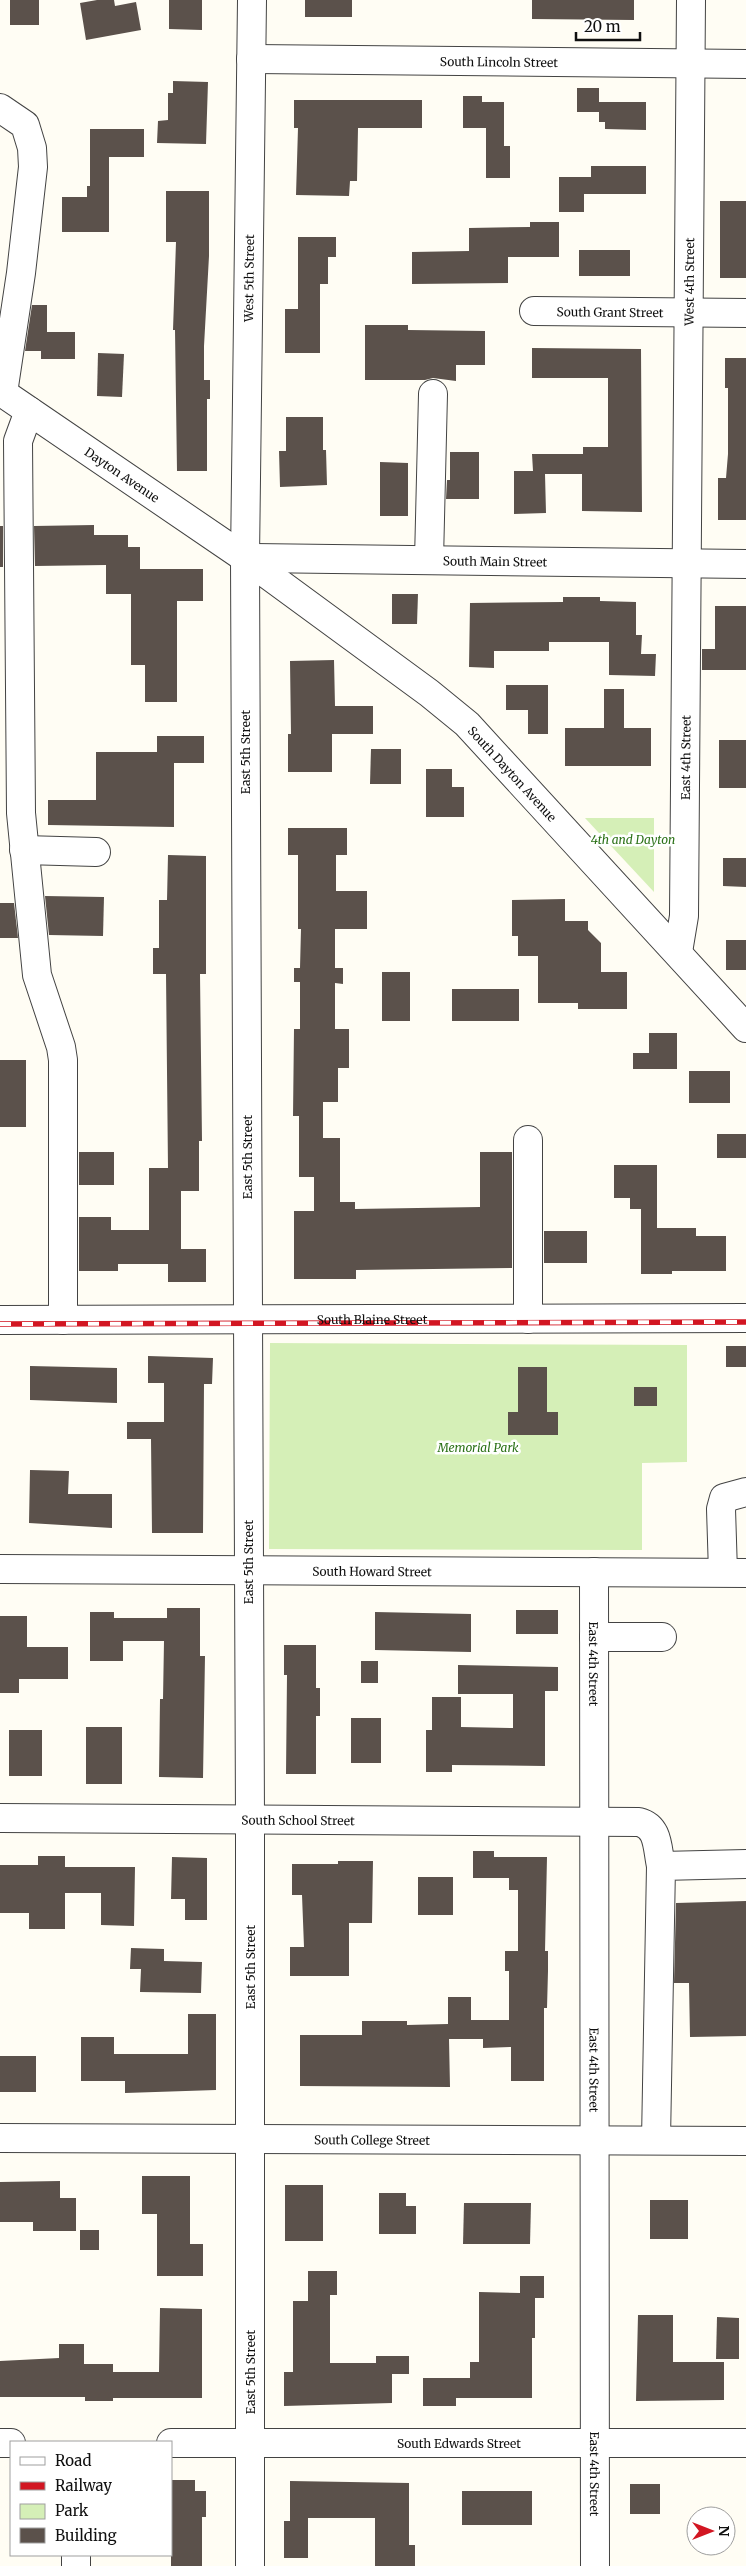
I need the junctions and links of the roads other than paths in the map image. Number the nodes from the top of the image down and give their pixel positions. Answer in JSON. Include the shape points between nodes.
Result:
{"nodes":[{"id":1,"x":252,"y":0,"type":"edge"},
{"id":2,"x":691,"y":0,"type":"edge"},
{"id":3,"x":252,"y":58,"type":"junction"},
{"id":4,"x":691,"y":63,"type":"junction"},
{"id":5,"x":746,"y":64,"type":"edge"},
{"id":6,"x":0,"y":108,"type":"edge"},
{"id":7,"x":534,"y":310,"type":"dead end"},
{"id":8,"x":688,"y":312,"type":"junction"},
{"id":9,"x":746,"y":313,"type":"edge"},
{"id":10,"x":1,"y":392,"type":"edge"},
{"id":11,"x":433,"y":394,"type":"dead end"},
{"id":12,"x":29,"y":411,"type":"junction"},
{"id":13,"x":245,"y":558,"type":"junction"},
{"id":14,"x":430,"y":560,"type":"junction"},
{"id":15,"x":686,"y":563,"type":"junction"},
{"id":16,"x":746,"y":564,"type":"edge"},
{"id":17,"x":24,"y":850,"type":"junction"},
{"id":18,"x":96,"y":852,"type":"dead end"},
{"id":19,"x":678,"y":952,"type":"junction"},
{"id":20,"x":746,"y":1028,"type":"edge"},
{"id":21,"x":528,"y":1140,"type":"dead end"},
{"id":22,"x":746,"y":1318,"type":"edge"},
{"id":23,"x":528,"y":1319,"type":"junction"},
{"id":24,"x":0,"y":1320,"type":"edge"},
{"id":25,"x":63,"y":1320,"type":"junction"},
{"id":26,"x":247,"y":1320,"type":"junction"},
{"id":27,"x":746,"y":1492,"type":"edge"},
{"id":28,"x":0,"y":1569,"type":"edge"},
{"id":29,"x":248,"y":1570,"type":"junction"},
{"id":30,"x":594,"y":1572,"type":"junction"},
{"id":31,"x":734,"y":1572,"type":"edge"},
{"id":32,"x":594,"y":1637,"type":"junction"},
{"id":33,"x":662,"y":1637,"type":"dead end"},
{"id":34,"x":0,"y":1818,"type":"edge"},
{"id":35,"x":250,"y":1820,"type":"junction"},
{"id":36,"x":594,"y":1821,"type":"junction"},
{"id":37,"x":746,"y":1864,"type":"edge"},
{"id":38,"x":661,"y":1866,"type":"junction"},
{"id":39,"x":0,"y":2138,"type":"edge"},
{"id":40,"x":250,"y":2138,"type":"junction"},
{"id":41,"x":594,"y":2140,"type":"junction"},
{"id":42,"x":656,"y":2140,"type":"junction"},
{"id":43,"x":746,"y":2141,"type":"edge"},
{"id":44,"x":172,"y":2443,"type":"edge"},
{"id":45,"x":250,"y":2443,"type":"junction"},
{"id":46,"x":595,"y":2443,"type":"junction"},
{"id":47,"x":746,"y":2443,"type":"edge"},
{"id":48,"x":250,"y":2566,"type":"edge"},
{"id":49,"x":596,"y":2566,"type":"edge"}],
"edges":[{"from":1,"to":3,"type":"street","name":"West 5th Street"},
{"from":2,"to":4,"type":"street","name":"West 4th Street"},
{"from":3,"to":4,"type":"street","name":"South Lincoln Street"},
{"from":3,"to":13,"type":"street","name":"West 5th Street"},
{"from":4,"to":5,"type":"street","name":"South Lincoln Street"},
{"from":4,"to":8,"type":"street","name":"West 4th Street"},
{"from":6,"to":10,"type":"street","via":[[25,125],[32,148],[33,167],[21,273]]},
{"from":7,"to":8,"type":"street","name":"South Grant Street"},
{"from":8,"to":9,"type":"street","name":"South Grant Street"},
{"from":8,"to":15,"type":"street","name":"West 4th Street"},
{"from":10,"to":12,"type":"street","name":"Dayton Avenue"},
{"from":11,"to":14,"type":"street"},
{"from":12,"to":13,"type":"street","name":"Dayton Avenue"},
{"from":12,"to":17,"type":"street","via":[[18,441]]},
{"from":13,"to":14,"type":"street","name":"South Main Street"},
{"from":13,"to":19,"type":"street","name":"South Dayton Avenue","via":[[467,724]]},
{"from":13,"to":26,"type":"street","name":"East 5th Street"},
{"from":14,"to":15,"type":"street","name":"South Main Street"},
{"from":15,"to":16,"type":"street","name":"South Main Street"},
{"from":15,"to":19,"type":"street","name":"East 4th Street","via":[[684,916]]},
{"from":17,"to":18,"type":"street"},
{"from":17,"to":25,"type":"street","via":[[37,975],[63,1060]]},
{"from":19,"to":20,"type":"street","name":"South Dayton Avenue"},
{"from":21,"to":23,"type":"street"},
{"from":22,"to":23,"type":"street","name":"South Blaine Street"},
{"from":23,"to":26,"type":"street","name":"South Blaine Street"},
{"from":24,"to":25,"type":"street","name":"South Blaine Street"},
{"from":25,"to":26,"type":"street","name":"South Blaine Street"},
{"from":26,"to":29,"type":"street","name":"East 5th Street"},
{"from":27,"to":31,"type":"street","via":[[724,1498],[721,1509]]},
{"from":28,"to":29,"type":"street","name":"South Howard Street"},
{"from":29,"to":30,"type":"street","name":"South Howard Street"},
{"from":29,"to":35,"type":"street","name":"East 5th Street"},
{"from":30,"to":31,"type":"street","name":"South Howard Street"},
{"from":30,"to":32,"type":"street","name":"East 4th Street"},
{"from":32,"to":33,"type":"street"},
{"from":32,"to":36,"type":"street","name":"East 4th Street"},
{"from":34,"to":35,"type":"street","name":"South School Street"},
{"from":35,"to":36,"type":"street","name":"South School Street"},
{"from":35,"to":40,"type":"street","name":"East 5th Street"},
{"from":36,"to":38,"type":"street","name":"South School Street","via":[[649,1825]]},
{"from":36,"to":41,"type":"street","name":"East 4th Street"},
{"from":37,"to":38,"type":"street"},
{"from":38,"to":42,"type":"street"},
{"from":39,"to":40,"type":"street","name":"South College Street"},
{"from":40,"to":41,"type":"street","name":"South College Street"},
{"from":40,"to":45,"type":"street","name":"East 5th Street"},
{"from":41,"to":42,"type":"street","name":"South College Street"},
{"from":41,"to":46,"type":"street","name":"East 4th Street"},
{"from":42,"to":43,"type":"street","name":"South College Street"},
{"from":44,"to":45,"type":"street","name":"South Edwards Street"},
{"from":45,"to":46,"type":"street","name":"South Edwards Street"},
{"from":45,"to":48,"type":"street","name":"East 5th Street"},
{"from":46,"to":47,"type":"street","name":"South Edwards Street"},
{"from":46,"to":49,"type":"street","name":"East 4th Street"}]}
